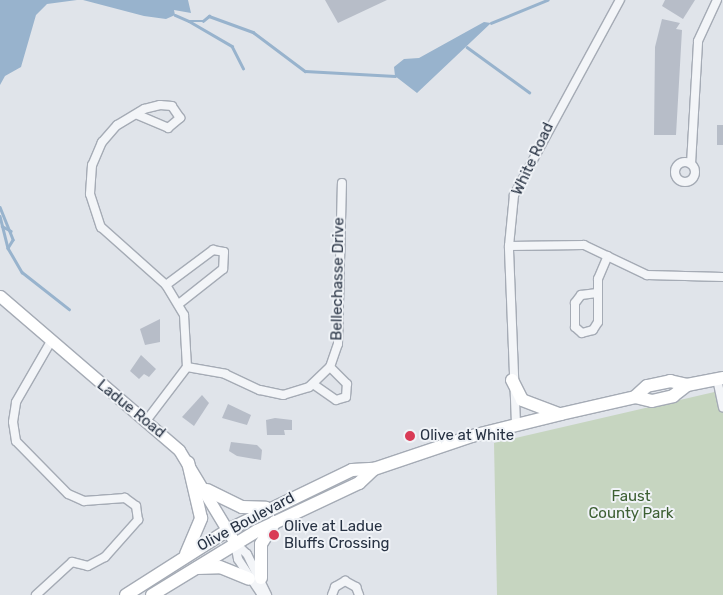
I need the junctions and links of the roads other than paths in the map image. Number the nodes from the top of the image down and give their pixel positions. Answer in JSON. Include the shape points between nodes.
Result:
{"nodes":[{"id":1,"x":620,"y":0,"type":"edge"},
{"id":2,"x":717,"y":0,"type":"edge"},
{"id":3,"x":138,"y":115,"type":"junction"},
{"id":4,"x":691,"y":164,"type":"dead end"},
{"id":5,"x":342,"y":183,"type":"dead end"},
{"id":6,"x":510,"y":246,"type":"junction"},
{"id":7,"x":608,"y":256,"type":"junction"},
{"id":8,"x":723,"y":277,"type":"edge"},
{"id":9,"x":166,"y":285,"type":"junction"},
{"id":10,"x":597,"y":293,"type":"junction"},
{"id":11,"x":0,"y":296,"type":"edge"},
{"id":12,"x":180,"y":303,"type":"junction"},
{"id":13,"x":50,"y":343,"type":"junction"},
{"id":14,"x":187,"y":367,"type":"junction"},
{"id":15,"x":330,"y":367,"type":"junction"},
{"id":16,"x":720,"y":378,"type":"edge"},
{"id":17,"x":512,"y":380,"type":"junction"},
{"id":18,"x":313,"y":384,"type":"junction"},
{"id":19,"x":723,"y":407,"type":"edge"},
{"id":20,"x":558,"y":414,"type":"junction"},
{"id":21,"x":146,"y":421,"type":"junction"},
{"id":22,"x":516,"y":424,"type":"junction"},
{"id":23,"x":188,"y":462,"type":"junction"},
{"id":24,"x":374,"y":469,"type":"junction"},
{"id":25,"x":207,"y":490,"type":"junction"},
{"id":26,"x":269,"y":508,"type":"junction"},
{"id":27,"x":275,"y":521,"type":"junction"},
{"id":28,"x":228,"y":530,"type":"junction"},
{"id":29,"x":235,"y":543,"type":"junction"},
{"id":30,"x":185,"y":555,"type":"junction"},
{"id":31,"x":192,"y":569,"type":"junction"},
{"id":32,"x":255,"y":578,"type":"junction"},
{"id":33,"x":36,"y":595,"type":"edge"},
{"id":34,"x":126,"y":595,"type":"edge"},
{"id":35,"x":152,"y":595,"type":"edge"},
{"id":36,"x":262,"y":595,"type":"edge"},
{"id":37,"x":267,"y":595,"type":"edge"},
{"id":38,"x":332,"y":595,"type":"edge"},
{"id":39,"x":358,"y":595,"type":"edge"}],
"edges":[{"from":1,"to":6,"type":"street","name":"White Road","via":[[521,178],[511,212]]},
{"from":2,"to":4,"type":"street","via":[[698,40]]},
{"from":3,"to":3,"type":"street","via":[[152,106],[166,105],[178,111],[180,118],[168,128]]},
{"from":3,"to":9,"type":"street","via":[[118,125],[102,142],[92,165],[92,206],[109,236]]},
{"from":5,"to":15,"type":"street","name":"Bellechasse Drive","via":[[338,344]]},
{"from":6,"to":7,"type":"street","via":[[584,245]]},
{"from":6,"to":17,"type":"street","name":"White Road"},
{"from":7,"to":8,"type":"street","via":[[647,275]]},
{"from":7,"to":10,"type":"street"},
{"from":9,"to":12,"type":"street"},
{"from":9,"to":12,"type":"street","via":[[212,250],[224,252],[223,269]]},
{"from":10,"to":10,"type":"street","via":[[596,326],[582,333],[575,327],[575,302],[580,295]]},
{"from":11,"to":13,"type":"main road","name":"Ladue Road"},
{"from":12,"to":14,"type":"street","via":[[187,329]]},
{"from":13,"to":21,"type":"main road","name":"Ladue Road"},
{"from":13,"to":33,"type":"street","via":[[16,402],[13,422],[16,441],[68,494],[84,501],[125,498],[136,506],[138,520],[105,557],[88,566],[72,562]]},
{"from":14,"to":18,"type":"street","name":"Bellechasse Drive","via":[[225,374],[271,393],[296,392]]},
{"from":14,"to":21,"type":"street"},
{"from":15,"to":18,"type":"street","name":"Bellechasse Drive"},
{"from":15,"to":18,"type":"street","via":[[347,384],[346,397],[336,400]]},
{"from":16,"to":19,"type":"street"},
{"from":16,"to":20,"type":"main road","name":"Olive Boulevard","via":[[687,385],[673,396],[652,401],[636,397]]},
{"from":17,"to":20,"type":"main road","via":[[522,400]]},
{"from":17,"to":22,"type":"street","name":"White Road"},
{"from":20,"to":22,"type":"main road","name":"Olive Boulevard"},
{"from":21,"to":23,"type":"main road","name":"Ladue Road"},
{"from":22,"to":24,"type":"main road","name":"Olive Boulevard"},
{"from":23,"to":25,"type":"main road","name":"Ladue Road"},
{"from":23,"to":30,"type":"main road","via":[[201,518]]},
{"from":24,"to":26,"type":"main road","name":"Olive Boulevard","via":[[352,470]]},
{"from":24,"to":27,"type":"main road","name":"Olive Boulevard","via":[[359,483]]},
{"from":25,"to":26,"type":"main road","via":[[242,507]]},
{"from":25,"to":28,"type":"main road","name":"Ladue Road"},
{"from":26,"to":28,"type":"main road","name":"Olive Boulevard"},
{"from":27,"to":29,"type":"main road","name":"Olive Boulevard"},
{"from":27,"to":32,"type":"main road","via":[[261,544]]},
{"from":28,"to":29,"type":"main road","name":"Ladue Road"},
{"from":28,"to":30,"type":"main road","name":"Olive Boulevard"},
{"from":29,"to":31,"type":"main road","name":"Olive Boulevard"},
{"from":29,"to":32,"type":"street","via":[[247,554]]},
{"from":30,"to":34,"type":"main road","name":"Olive Boulevard"},
{"from":31,"to":32,"type":"main road","via":[[220,567]]},
{"from":31,"to":35,"type":"main road","name":"Olive Boulevard"},
{"from":32,"to":36,"type":"street"},
{"from":32,"to":37,"type":"street"},
{"from":38,"to":39,"type":"street","via":[[338,584],[345,581],[356,587]]}]}
